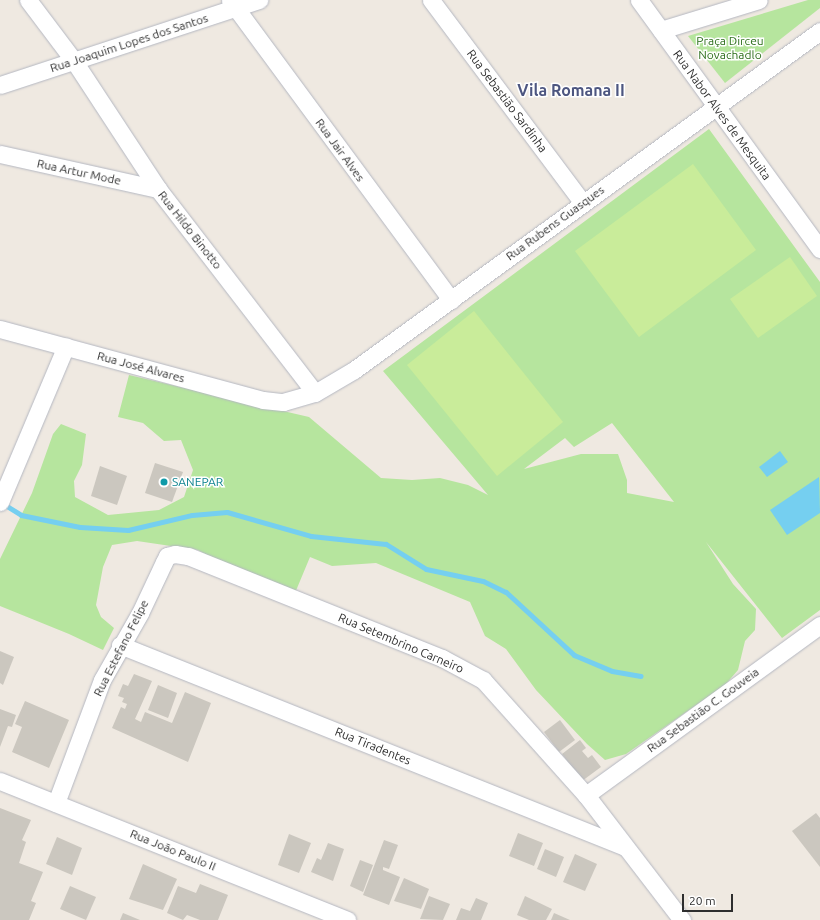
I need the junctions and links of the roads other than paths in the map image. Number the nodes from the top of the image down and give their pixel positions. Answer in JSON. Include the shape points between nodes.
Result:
{"nodes":[{"id":1,"x":28,"y":0,"type":"edge"},
{"id":2,"x":259,"y":0,"type":"edge"},
{"id":3,"x":431,"y":0,"type":"edge"},
{"id":4,"x":639,"y":0,"type":"edge"},
{"id":5,"x":759,"y":0,"type":"edge"},
{"id":6,"x":233,"y":4,"type":"edge"},
{"id":7,"x":661,"y":30,"type":"junction"},
{"id":8,"x":820,"y":31,"type":"edge"},
{"id":9,"x":74,"y":61,"type":"junction"},
{"id":10,"x":0,"y":84,"type":"edge"},
{"id":11,"x":715,"y":106,"type":"junction"},
{"id":12,"x":0,"y":154,"type":"edge"},
{"id":13,"x":158,"y":189,"type":"junction"},
{"id":14,"x":583,"y":203,"type":"junction"},
{"id":15,"x":820,"y":249,"type":"edge"},
{"id":16,"x":451,"y":300,"type":"junction"},
{"id":17,"x":0,"y":329,"type":"edge"},
{"id":18,"x":66,"y":346,"type":"junction"},
{"id":19,"x":315,"y":393,"type":"junction"},
{"id":20,"x":283,"y":402,"type":"joint"},
{"id":21,"x":2,"y":497,"type":"edge"},
{"id":22,"x":164,"y":562,"type":"joint"},
{"id":23,"x":820,"y":625,"type":"edge"},
{"id":24,"x":120,"y":645,"type":"junction"},
{"id":25,"x":0,"y":781,"type":"edge"},
{"id":26,"x":586,"y":795,"type":"junction"},
{"id":27,"x":56,"y":803,"type":"junction"},
{"id":28,"x":625,"y":847,"type":"junction"},
{"id":29,"x":347,"y":920,"type":"edge"},
{"id":30,"x":682,"y":920,"type":"edge"}],
"edges":[{"from":1,"to":9,"type":"street","name":"Rua Hildo Binotto"},
{"from":2,"to":6,"type":"street","name":"Rua Joaquim Lopes dos Santos"},
{"from":3,"to":14,"type":"street","name":"Rua Sebastião Sardinha"},
{"from":4,"to":7,"type":"street","name":"Rua Nabor Alves de Mesquita"},
{"from":5,"to":7,"type":"street"},
{"from":6,"to":9,"type":"street","name":"Rua Joaquim Lopes dos Santos"},
{"from":6,"to":16,"type":"street","name":"Rua Jair Alves"},
{"from":7,"to":11,"type":"street","name":"Rua Nabor Alves de Mesquita"},
{"from":8,"to":11,"type":"street","name":"Rua Rubens Guasques"},
{"from":9,"to":10,"type":"street","name":"Rua Joaquim Lopes dos Santos"},
{"from":9,"to":13,"type":"street","name":"Rua Hildo Binotto"},
{"from":11,"to":14,"type":"street","name":"Rua Rubens Guasques"},
{"from":11,"to":15,"type":"street","name":"Rua Nabor Alves de Mesquita"},
{"from":12,"to":13,"type":"street","name":"Rua Artur Mode"},
{"from":13,"to":19,"type":"street","name":"Rua Hildo Binotto"},
{"from":14,"to":16,"type":"street","name":"Rua Rubens Guasques"},
{"from":16,"to":19,"type":"street","name":"Rua Rubens Guasques","via":[[354,370]]},
{"from":17,"to":18,"type":"street","name":"Rua José Alvares"},
{"from":18,"to":20,"type":"street","name":"Rua José Alvares","via":[[263,400]]},
{"from":18,"to":21,"type":"street"},
{"from":19,"to":20,"type":"street","name":"Rua Rubens Guasques"},
{"from":22,"to":24,"type":"street","name":"Rua Estefano Felipe","via":[[140,613]]},
{"from":22,"to":26,"type":"street","name":"Rua Setembrino Carneiro","via":[[167,556],[175,554],[188,556],[442,658],[483,680]]},
{"from":23,"to":26,"type":"street","name":"Rua Sebastião C. Gouveia"},
{"from":24,"to":27,"type":"street","name":"Rua Estefano Felipe","via":[[100,686]]},
{"from":24,"to":28,"type":"street","name":"Rua Tiradentes"},
{"from":25,"to":27,"type":"street","name":"Rua João Paulo II"},
{"from":26,"to":28,"type":"street","name":"Rua Setembrino Carneiro"},
{"from":27,"to":29,"type":"street","name":"Rua João Paulo II"},
{"from":28,"to":30,"type":"street","name":"Rua Setembrino Carneiro"}]}
